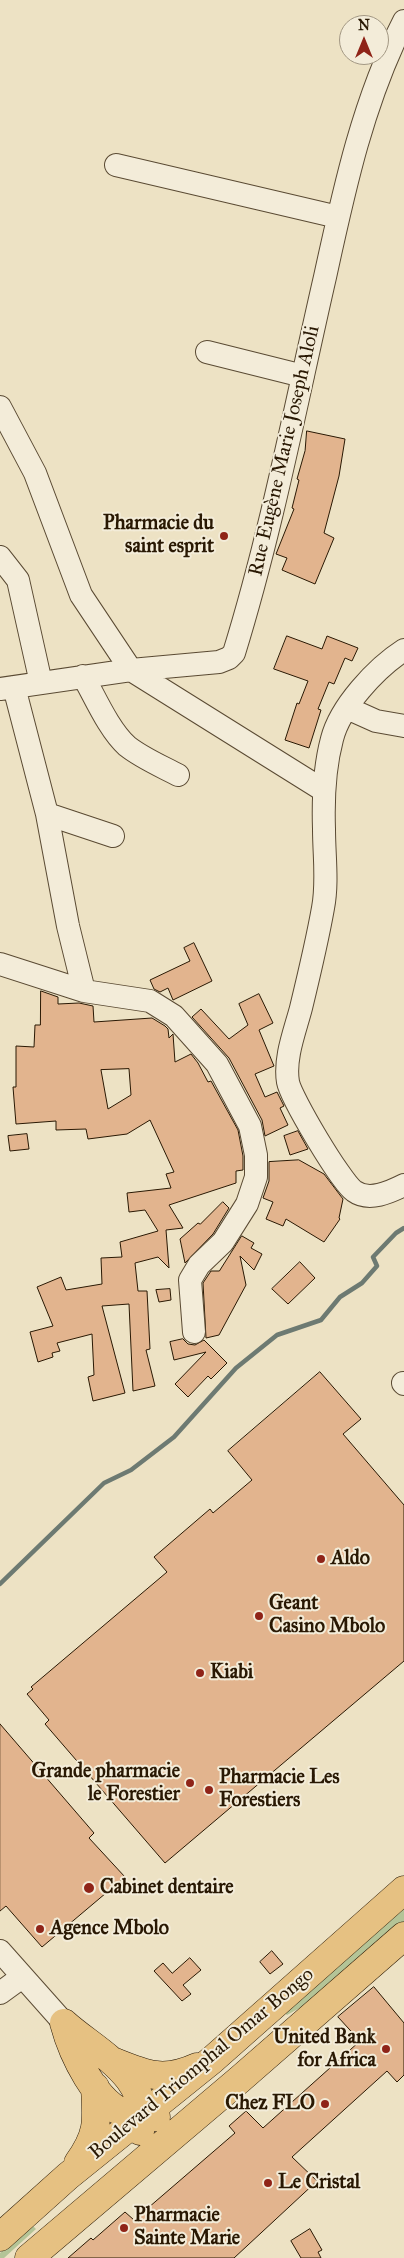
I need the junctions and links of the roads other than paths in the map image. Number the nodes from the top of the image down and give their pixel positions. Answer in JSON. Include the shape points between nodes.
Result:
{"nodes":[{"id":1,"x":404,"y":21,"type":"edge"},
{"id":2,"x":116,"y":165,"type":"dead end"},
{"id":3,"x":338,"y":217,"type":"junction"},
{"id":4,"x":207,"y":352,"type":"dead end"},
{"id":5,"x":303,"y":376,"type":"junction"},
{"id":6,"x":0,"y":407,"type":"edge"},
{"id":7,"x":0,"y":557,"type":"edge"},
{"id":8,"x":404,"y":650,"type":"edge"},
{"id":9,"x":131,"y":670,"type":"junction"},
{"id":10,"x":83,"y":676,"type":"junction"},
{"id":11,"x":41,"y":683,"type":"junction"},
{"id":12,"x":7,"y":688,"type":"edge"},
{"id":13,"x":347,"y":708,"type":"junction"},
{"id":14,"x":404,"y":726,"type":"edge"},
{"id":15,"x":178,"y":775,"type":"dead end"},
{"id":16,"x":323,"y":790,"type":"junction"},
{"id":17,"x":47,"y":814,"type":"junction"},
{"id":18,"x":112,"y":836,"type":"dead end"},
{"id":19,"x":0,"y":964,"type":"edge"},
{"id":20,"x":84,"y":991,"type":"junction"},
{"id":21,"x":404,"y":1185,"type":"edge"},
{"id":22,"x":194,"y":1332,"type":"dead end"},
{"id":23,"x":404,"y":1890,"type":"edge"},
{"id":24,"x":404,"y":1936,"type":"edge"},
{"id":25,"x":0,"y":1952,"type":"edge"},
{"id":26,"x":22,"y":1977,"type":"junction"},
{"id":27,"x":0,"y":1993,"type":"edge"},
{"id":28,"x":329,"y":2001,"type":"junction"},
{"id":29,"x":64,"y":2023,"type":"junction"},
{"id":30,"x":212,"y":2060,"type":"junction"},
{"id":31,"x":115,"y":2062,"type":"junction"},
{"id":32,"x":94,"y":2086,"type":"junction"},
{"id":33,"x":143,"y":2116,"type":"junction"},
{"id":34,"x":68,"y":2176,"type":"junction"},
{"id":35,"x":0,"y":2237,"type":"edge"},
{"id":36,"x":14,"y":2258,"type":"edge"},
{"id":37,"x":29,"y":2258,"type":"edge"}],
"edges":[{"from":1,"to":3,"type":"street","name":"Rue Eugène Marie Joseph Aloli","via":[[368,107]]},
{"from":2,"to":3,"type":"street"},
{"from":3,"to":5,"type":"street","name":"Rue Eugène Marie Joseph Aloli"},
{"from":4,"to":5,"type":"street"},
{"from":5,"to":9,"type":"street","name":"Rue Eugène Marie Joseph Aloli","via":[[260,565],[234,653],[219,662]]},
{"from":6,"to":9,"type":"street","via":[[35,472],[81,596]]},
{"from":7,"to":11,"type":"street","via":[[18,580]]},
{"from":8,"to":13,"type":"street","via":[[367,682]]},
{"from":9,"to":10,"type":"street","name":"Rue Eugène Marie Joseph Aloli"},
{"from":9,"to":16,"type":"street"},
{"from":10,"to":11,"type":"street","name":"Rue Eugène Marie Joseph Aloli"},
{"from":10,"to":15,"type":"street","via":[[126,745]]},
{"from":11,"to":12,"type":"street","name":"Rue Eugène Marie Joseph Aloli"},
{"from":12,"to":17,"type":"street"},
{"from":13,"to":14,"type":"street","via":[[376,721]]},
{"from":13,"to":16,"type":"street","via":[[332,739]]},
{"from":16,"to":21,"type":"street","via":[[325,893],[288,1066],[288,1083],[296,1103],[326,1153],[354,1191],[369,1196],[389,1193]]},
{"from":17,"to":18,"type":"street"},
{"from":17,"to":20,"type":"street"},
{"from":19,"to":20,"type":"street"},
{"from":20,"to":22,"type":"street","via":[[150,1001],[174,1016],[217,1064],[250,1126],[257,1166],[253,1190],[223,1242],[193,1272],[190,1280]]},
{"from":23,"to":30,"type":"main road","name":"Boulevard Triomphal Omar Bongo"},
{"from":24,"to":28,"type":"main road","name":"Boulevard Triomphal Omar Bongo"},
{"from":25,"to":26,"type":"street"},
{"from":26,"to":27,"type":"street"},
{"from":26,"to":29,"type":"street"},
{"from":28,"to":33,"type":"main road","via":[[280,2028],[177,2111],[165,2116]]},
{"from":28,"to":37,"type":"main road","name":"Boulevard Triomphal Omar Bongo"},
{"from":29,"to":31,"type":"main road"},
{"from":29,"to":32,"type":"main road","via":[[68,2039]]},
{"from":30,"to":31,"type":"main road","via":[[164,2077]]},
{"from":30,"to":33,"type":"main road","name":"Boulevard Triomphal Omar Bongo"},
{"from":31,"to":33,"type":"main road","via":[[139,2095]]},
{"from":32,"to":33,"type":"main road","via":[[122,2112]]},
{"from":32,"to":34,"type":"main road","via":[[97,2116],[93,2140]]},
{"from":33,"to":34,"type":"main road","name":"Boulevard Triomphal Omar Bongo"},
{"from":33,"to":36,"type":"main road","via":[[138,2139],[126,2156]]},
{"from":34,"to":35,"type":"main road","name":"Boulevard Triomphal Omar Bongo"}]}
